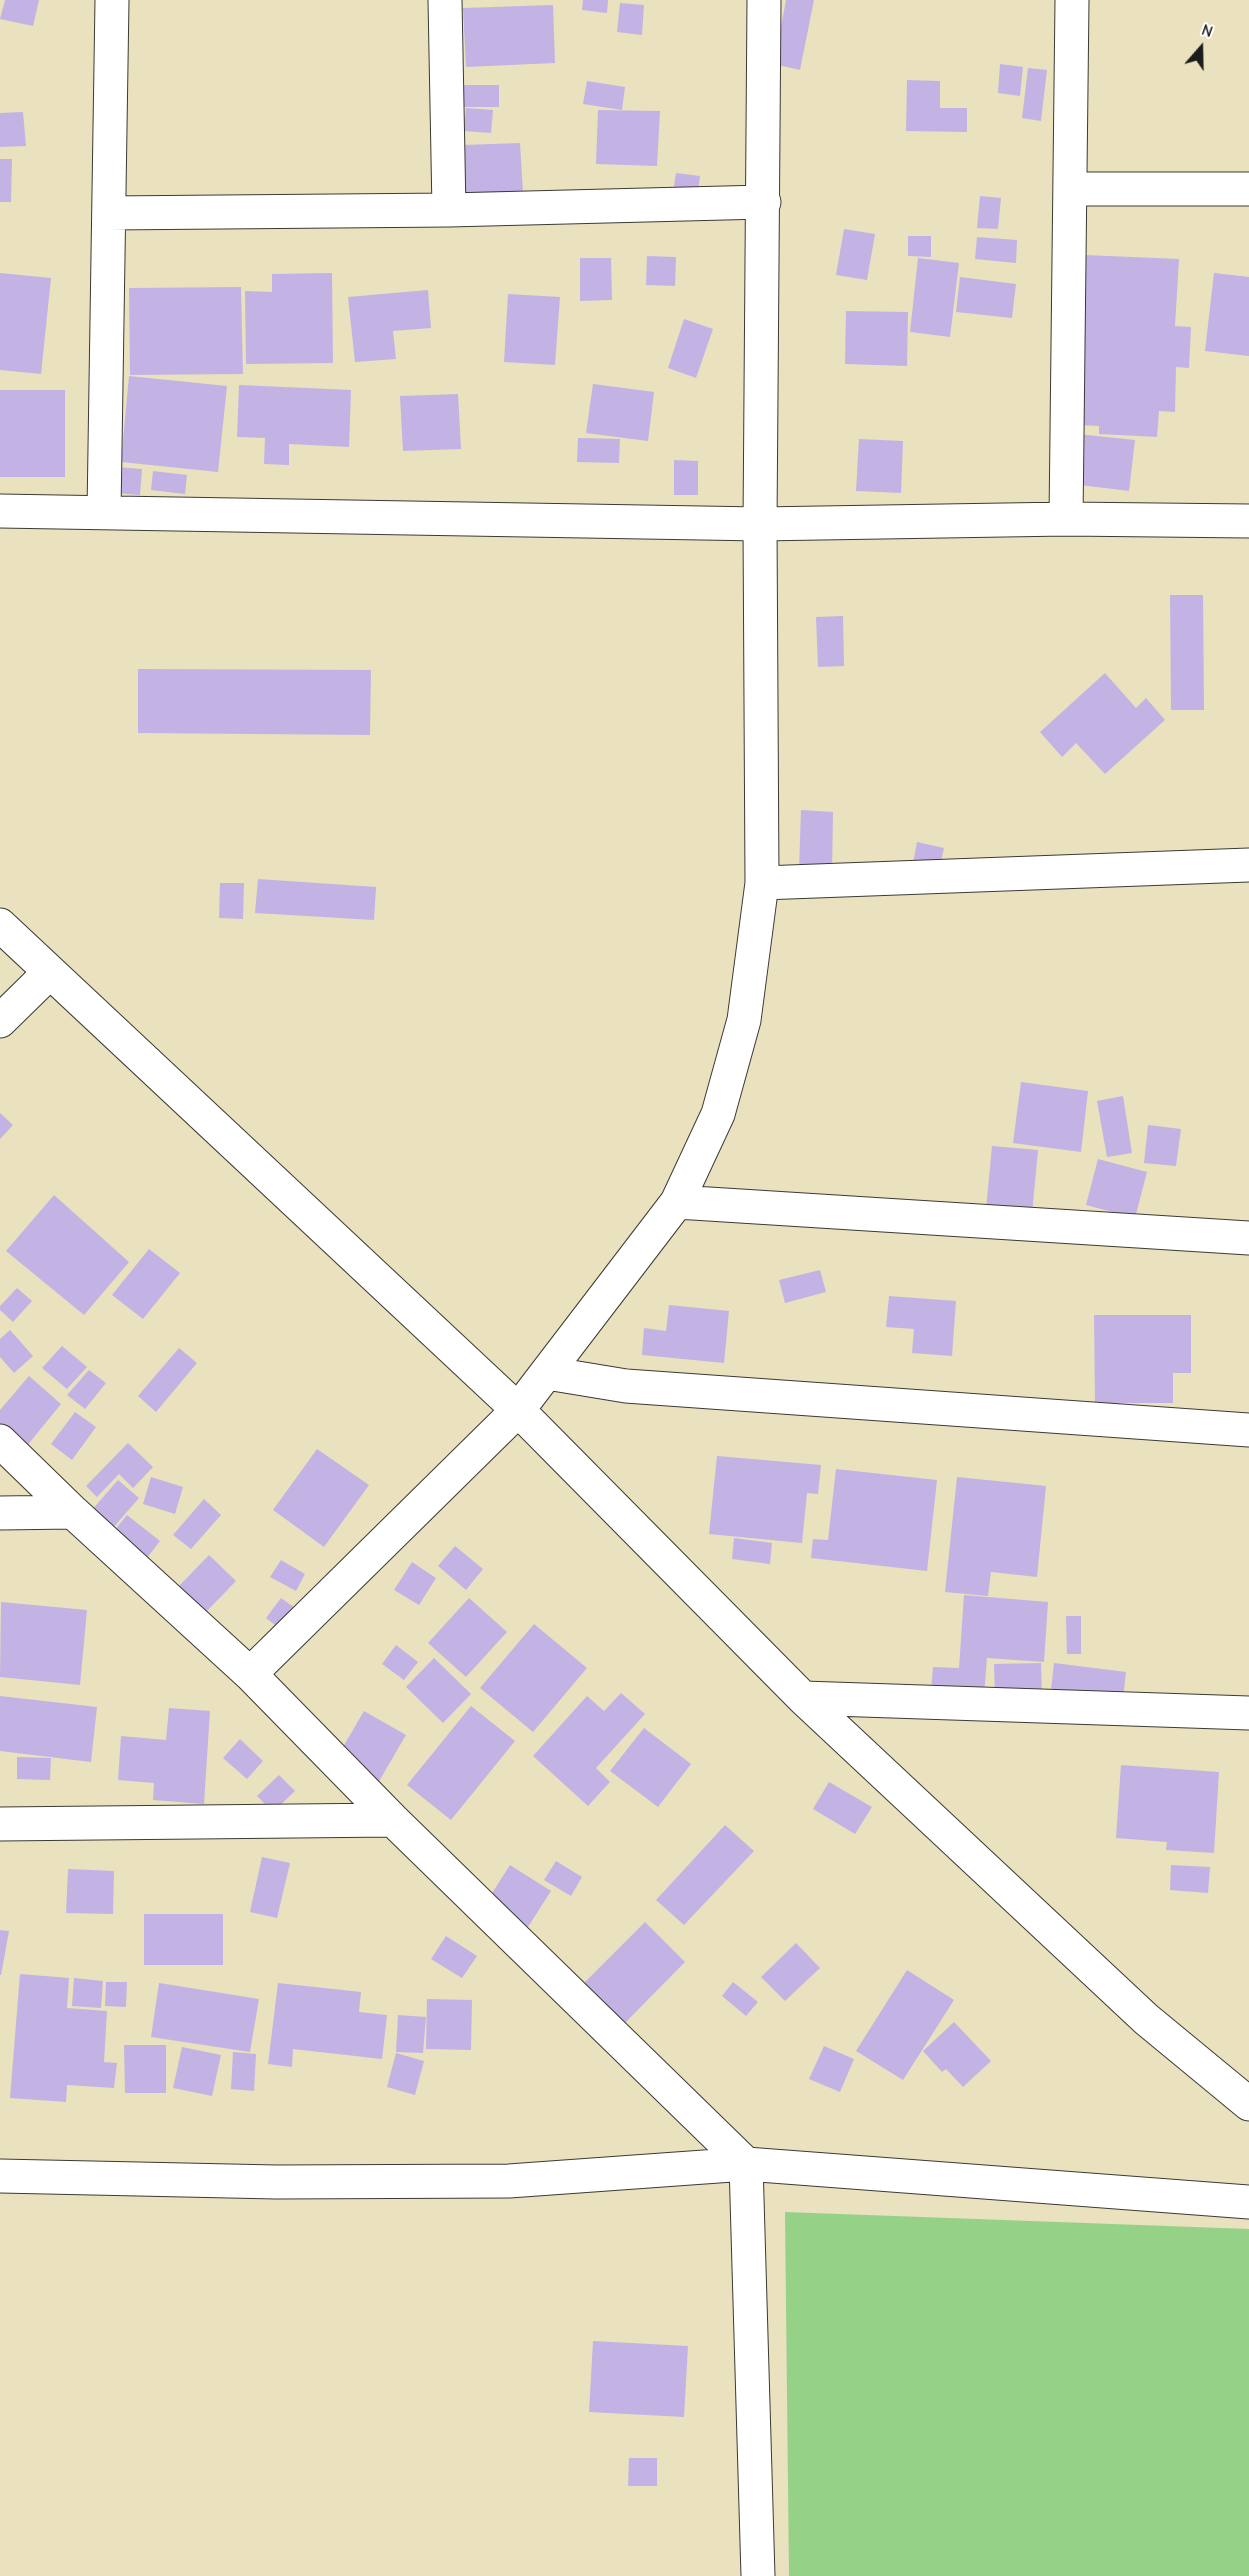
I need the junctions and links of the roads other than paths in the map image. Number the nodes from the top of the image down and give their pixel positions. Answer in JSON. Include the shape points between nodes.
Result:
{"nodes":[{"id":1,"x":112,"y":0,"type":"edge"},
{"id":2,"x":445,"y":0,"type":"edge"},
{"id":3,"x":764,"y":0,"type":"edge"},
{"id":4,"x":1072,"y":0,"type":"edge"},
{"id":5,"x":1070,"y":189,"type":"junction"},
{"id":6,"x":1249,"y":189,"type":"edge"},
{"id":7,"x":764,"y":202,"type":"junction"},
{"id":8,"x":449,"y":210,"type":"junction"},
{"id":9,"x":109,"y":213,"type":"junction"},
{"id":10,"x":0,"y":511,"type":"edge"},
{"id":11,"x":104,"y":512,"type":"junction"},
{"id":12,"x":1066,"y":519,"type":"junction"},
{"id":13,"x":1249,"y":521,"type":"edge"},
{"id":14,"x":760,"y":524,"type":"junction"},
{"id":15,"x":1249,"y":865,"type":"edge"},
{"id":16,"x":762,"y":883,"type":"junction"},
{"id":17,"x":0,"y":924,"type":"edge"},
{"id":18,"x":50,"y":972,"type":"junction"},
{"id":19,"x":0,"y":1022,"type":"edge"},
{"id":20,"x":677,"y":1202,"type":"junction"},
{"id":21,"x":1249,"y":1238,"type":"edge"},
{"id":22,"x":547,"y":1373,"type":"junction"},
{"id":23,"x":518,"y":1410,"type":"junction"},
{"id":24,"x":1249,"y":1430,"type":"edge"},
{"id":25,"x":0,"y":1441,"type":"edge"},
{"id":26,"x":73,"y":1512,"type":"junction"},
{"id":27,"x":0,"y":1513,"type":"edge"},
{"id":28,"x":250,"y":1674,"type":"junction"},
{"id":29,"x":803,"y":1698,"type":"junction"},
{"id":30,"x":1249,"y":1713,"type":"edge"},
{"id":31,"x":393,"y":1820,"type":"junction"},
{"id":32,"x":0,"y":1824,"type":"edge"},
{"id":33,"x":1249,"y":2104,"type":"edge"},
{"id":34,"x":746,"y":2164,"type":"junction"},
{"id":35,"x":0,"y":2176,"type":"edge"},
{"id":36,"x":1249,"y":2202,"type":"edge"},
{"id":37,"x":758,"y":2576,"type":"edge"}],
"edges":[{"from":1,"to":9,"type":"street"},
{"from":2,"to":8,"type":"street"},
{"from":3,"to":7,"type":"street"},
{"from":4,"to":5,"type":"street"},
{"from":5,"to":6,"type":"street"},
{"from":5,"to":12,"type":"street"},
{"from":7,"to":8,"type":"street"},
{"from":7,"to":14,"type":"street"},
{"from":8,"to":9,"type":"street"},
{"from":9,"to":11,"type":"street"},
{"from":10,"to":11,"type":"street"},
{"from":11,"to":14,"type":"street"},
{"from":12,"to":13,"type":"street"},
{"from":12,"to":14,"type":"street"},
{"from":14,"to":16,"type":"street"},
{"from":15,"to":16,"type":"street"},
{"from":16,"to":20,"type":"street","via":[[744,1020],[718,1114]]},
{"from":17,"to":18,"type":"street"},
{"from":18,"to":19,"type":"street"},
{"from":18,"to":23,"type":"street"},
{"from":20,"to":21,"type":"street"},
{"from":20,"to":22,"type":"street"},
{"from":22,"to":23,"type":"street"},
{"from":22,"to":24,"type":"street","via":[[626,1386]]},
{"from":23,"to":28,"type":"street"},
{"from":23,"to":29,"type":"street"},
{"from":25,"to":26,"type":"street"},
{"from":26,"to":27,"type":"street"},
{"from":26,"to":28,"type":"street"},
{"from":28,"to":31,"type":"street"},
{"from":29,"to":30,"type":"street"},
{"from":29,"to":33,"type":"street","via":[[1146,2019]]},
{"from":31,"to":32,"type":"street"},
{"from":31,"to":34,"type":"street"},
{"from":34,"to":35,"type":"street","via":[[509,2181],[276,2182]]},
{"from":34,"to":36,"type":"street"},
{"from":34,"to":37,"type":"street"}]}
